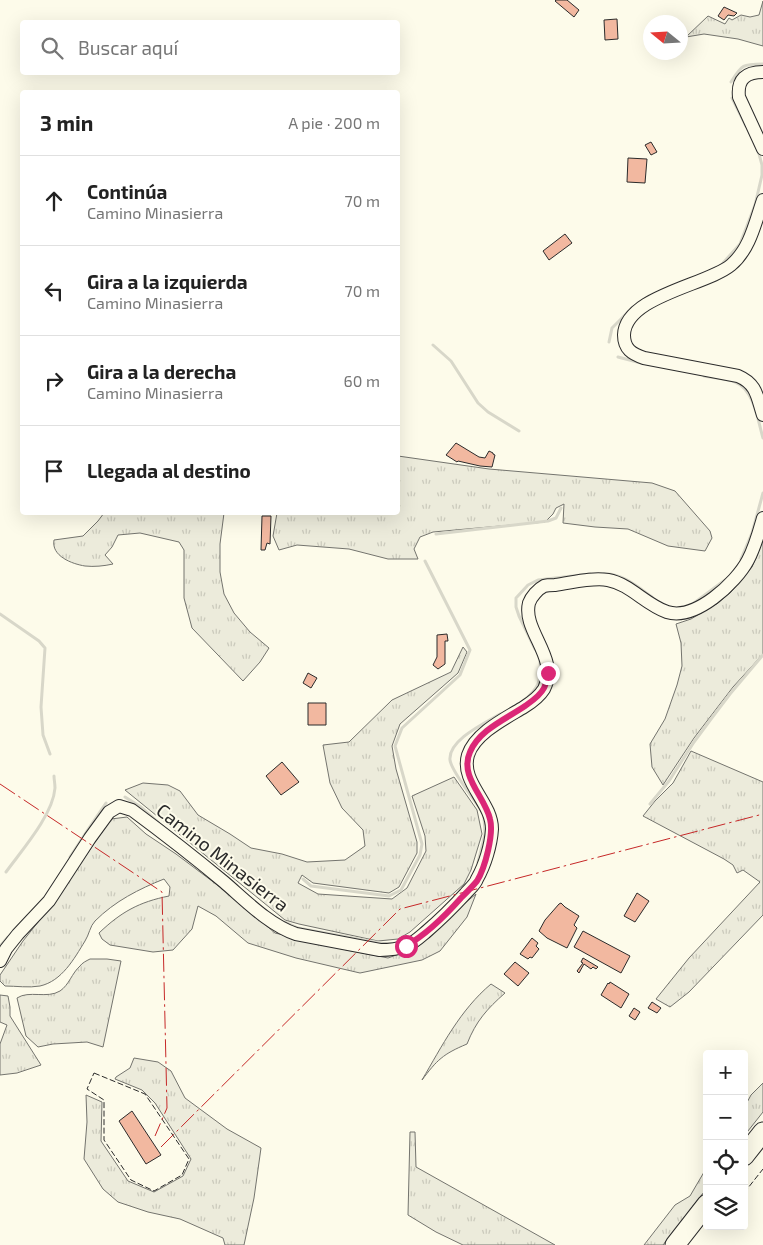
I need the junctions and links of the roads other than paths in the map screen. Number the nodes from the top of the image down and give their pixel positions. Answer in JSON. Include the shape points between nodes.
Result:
{"nodes":[{"id":1,"x":763,"y":72,"type":"edge"},
{"id":2,"x":763,"y":149,"type":"edge"},
{"id":3,"x":763,"y":200,"type":"edge"},
{"id":4,"x":763,"y":415,"type":"edge"},
{"id":5,"x":763,"y":518,"type":"edge"},
{"id":6,"x":0,"y":961,"type":"edge"},
{"id":7,"x":763,"y":1132,"type":"edge"},
{"id":8,"x":763,"y":1142,"type":"edge"},
{"id":9,"x":748,"y":1151,"type":"edge"},
{"id":10,"x":748,"y":1153,"type":"edge"},
{"id":11,"x":703,"y":1209,"type":"edge"},
{"id":12,"x":675,"y":1245,"type":"edge"}],
"edges":[{"from":1,"to":2,"type":"street","via":[[752,72],[746,76],[738,91]]},
{"from":3,"to":4,"type":"street","via":[[748,243],[738,258],[721,272],[649,303],[633,315],[624,330],[624,342],[636,355],[747,380],[756,391]]},
{"from":5,"to":6,"type":"street","name":"Camino Minasierra","via":[[748,560],[739,574],[698,608],[670,613],[617,583],[596,579],[544,586],[532,596],[528,613],[547,663],[544,689],[534,700],[485,732],[473,745],[468,755],[468,775],[486,808],[492,828],[487,856],[477,881],[415,941],[406,946],[380,950],[287,931],[132,810],[119,806],[108,812],[48,901],[18,934]]},
{"from":7,"to":9,"type":"highway"},
{"from":8,"to":10,"type":"street"},
{"from":11,"to":12,"type":"highway"}]}
